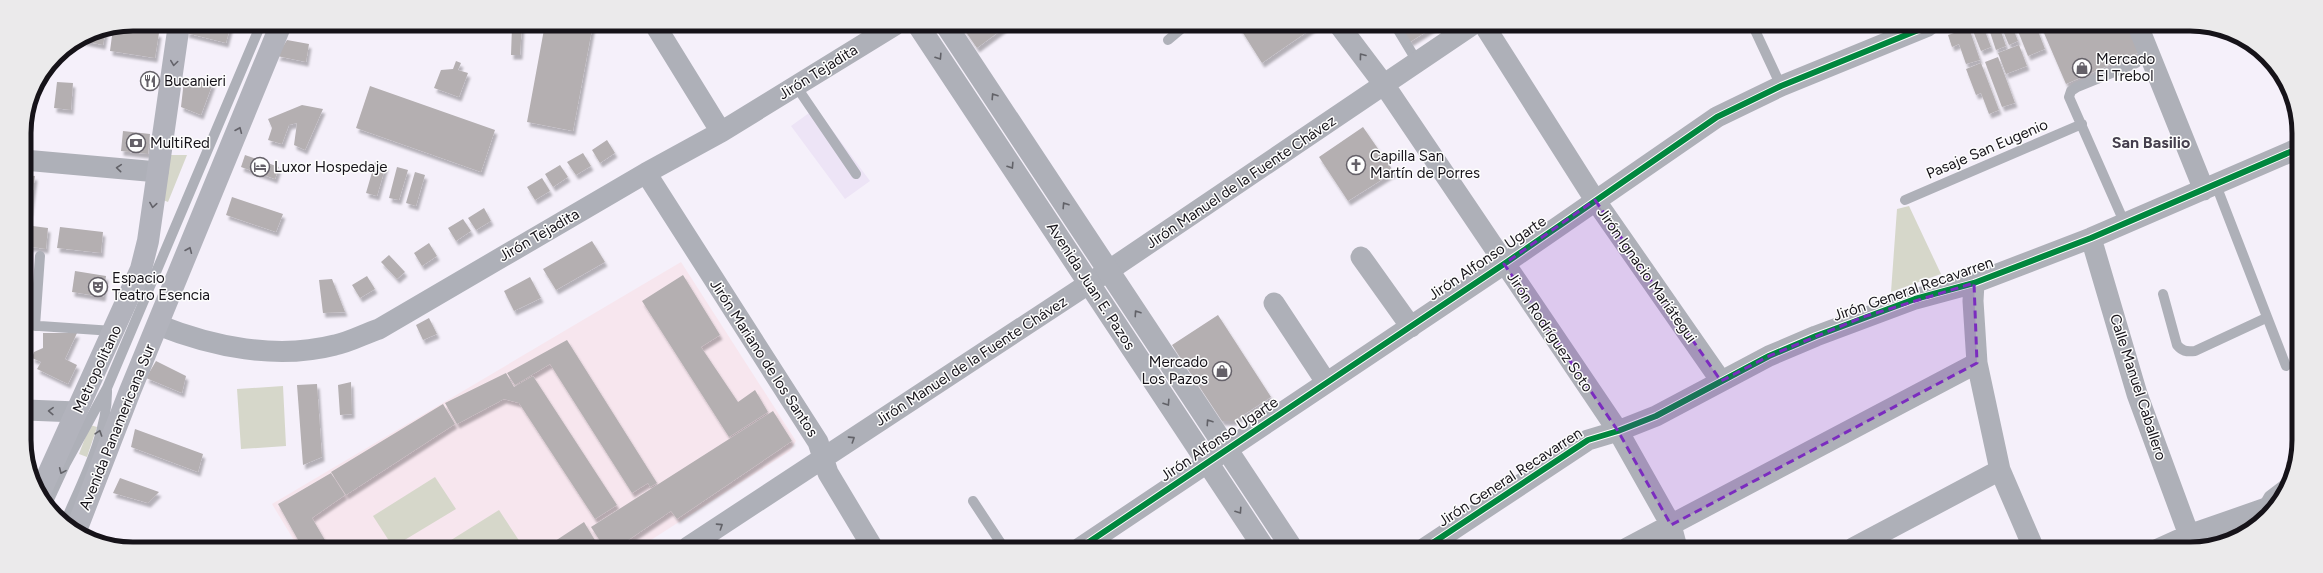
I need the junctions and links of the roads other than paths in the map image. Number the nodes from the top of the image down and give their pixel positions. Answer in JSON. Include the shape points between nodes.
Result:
{"nodes":[{"id":1,"x":178,"y":31,"type":"edge"},
{"id":2,"x":258,"y":31,"type":"edge"},
{"id":3,"x":278,"y":31,"type":"edge"},
{"id":4,"x":659,"y":31,"type":"edge"},
{"id":5,"x":885,"y":31,"type":"edge"},
{"id":6,"x":922,"y":31,"type":"edge"},
{"id":7,"x":950,"y":31,"type":"edge"},
{"id":8,"x":1179,"y":31,"type":"edge"},
{"id":9,"x":1344,"y":31,"type":"edge"},
{"id":10,"x":1399,"y":31,"type":"edge"},
{"id":11,"x":1463,"y":31,"type":"edge"},
{"id":12,"x":1488,"y":31,"type":"edge"},
{"id":13,"x":1755,"y":31,"type":"edge"},
{"id":14,"x":1916,"y":31,"type":"edge"},
{"id":15,"x":2140,"y":31,"type":"edge"},
{"id":16,"x":1168,"y":40,"type":"dead end"},
{"id":17,"x":1418,"y":63,"type":"junction"},
{"id":18,"x":2136,"y":63,"type":"dead end"},
{"id":19,"x":796,"y":86,"type":"junction"},
{"id":20,"x":1385,"y":86,"type":"junction"},
{"id":21,"x":1781,"y":86,"type":"junction"},
{"id":22,"x":2082,"y":124,"type":"junction"},
{"id":23,"x":721,"y":132,"type":"junction"},
{"id":24,"x":2292,"y":151,"type":"edge"},
{"id":25,"x":31,"y":161,"type":"edge"},
{"id":26,"x":158,"y":172,"type":"junction"},
{"id":27,"x":646,"y":173,"type":"junction"},
{"id":28,"x":856,"y":174,"type":"dead end"},
{"id":29,"x":2210,"y":187,"type":"junction"},
{"id":30,"x":1595,"y":200,"type":"junction"},
{"id":31,"x":1905,"y":200,"type":"dead end"},
{"id":32,"x":2125,"y":224,"type":"junction"},
{"id":33,"x":2091,"y":238,"type":"junction"},
{"id":34,"x":40,"y":256,"type":"dead end"},
{"id":35,"x":1362,"y":257,"type":"dead end"},
{"id":36,"x":1504,"y":264,"type":"junction"},
{"id":37,"x":1108,"y":271,"type":"junction"},
{"id":38,"x":1089,"y":283,"type":"junction"},
{"id":39,"x":1974,"y":283,"type":"junction"},
{"id":40,"x":2163,"y":294,"type":"dead end"},
{"id":41,"x":1274,"y":303,"type":"dead end"},
{"id":42,"x":31,"y":318,"type":"edge"},
{"id":43,"x":2266,"y":318,"type":"junction"},
{"id":44,"x":31,"y":325,"type":"edge"},
{"id":45,"x":158,"y":325,"type":"junction"},
{"id":46,"x":1411,"y":326,"type":"junction"},
{"id":47,"x":114,"y":331,"type":"junction"},
{"id":48,"x":1977,"y":363,"type":"junction"},
{"id":49,"x":2286,"y":366,"type":"dead end"},
{"id":50,"x":1721,"y":381,"type":"junction"},
{"id":51,"x":1326,"y":382,"type":"junction"},
{"id":52,"x":108,"y":388,"type":"junction"},
{"id":53,"x":31,"y":410,"type":"edge"},
{"id":54,"x":77,"y":412,"type":"junction"},
{"id":55,"x":1618,"y":431,"type":"junction"},
{"id":56,"x":1227,"y":449,"type":"junction"},
{"id":57,"x":823,"y":458,"type":"junction"},
{"id":58,"x":1206,"y":463,"type":"junction"},
{"id":59,"x":2000,"y":470,"type":"junction"},
{"id":60,"x":43,"y":486,"type":"edge"},
{"id":61,"x":2279,"y":489,"type":"edge"},
{"id":62,"x":49,"y":499,"type":"edge"},
{"id":63,"x":973,"y":501,"type":"dead end"},
{"id":64,"x":2267,"y":507,"type":"edge"},
{"id":65,"x":2261,"y":513,"type":"edge"},
{"id":66,"x":67,"y":517,"type":"edge"},
{"id":67,"x":1671,"y":525,"type":"junction"},
{"id":68,"x":78,"y":526,"type":"edge"},
{"id":69,"x":696,"y":542,"type":"edge"},
{"id":70,"x":869,"y":542,"type":"edge"},
{"id":71,"x":1000,"y":542,"type":"edge"},
{"id":72,"x":1089,"y":542,"type":"edge"},
{"id":73,"x":1260,"y":542,"type":"edge"},
{"id":74,"x":1288,"y":542,"type":"edge"},
{"id":75,"x":1446,"y":542,"type":"edge"},
{"id":76,"x":1638,"y":542,"type":"edge"},
{"id":77,"x":1675,"y":542,"type":"edge"},
{"id":78,"x":1864,"y":542,"type":"edge"},
{"id":79,"x":2031,"y":542,"type":"edge"},
{"id":80,"x":2173,"y":542,"type":"edge"},
{"id":81,"x":2179,"y":542,"type":"edge"}],
"edges":[{"from":1,"to":26,"type":"main road","one_way":true},
{"from":2,"to":52,"type":"lane","name":"Metropolitano"},
{"from":45,"to":3,"type":"main road","name":"Avenida Panamericana Sur","one_way":true},
{"from":4,"to":23,"type":"street"},
{"from":5,"to":19,"type":"street","name":"Jirón Tejadita"},
{"from":6,"to":38,"type":"street","name":"Avenida Juan E. Pazos","one_way":true},
{"from":37,"to":7,"type":"street","name":"Avenida Juan E. Pazos","one_way":true},
{"from":8,"to":16,"type":"lane"},
{"from":20,"to":9,"type":"street","name":"Jirón Rodríguez Soto","one_way":true},
{"from":10,"to":17,"type":"lane"},
{"from":11,"to":17,"type":"street","name":"Jirón Manuel de la Fuente Chávez"},
{"from":12,"to":30,"type":"street","name":"Jirón Ignacio Mariátegui"},
{"from":13,"to":21,"type":"lane"},
{"from":14,"to":21,"type":"street","name":"Jirón Alfonso Ugarte"},
{"from":15,"to":29,"type":"street"},
{"from":17,"to":20,"type":"street","name":"Jirón Manuel de la Fuente Chávez"},
{"from":18,"to":22,"type":"lane","via":[[2072,90],[2072,105]]},
{"from":19,"to":23,"type":"street","name":"Jirón Tejadita"},
{"from":19,"to":28,"type":"lane"},
{"from":20,"to":36,"type":"street","name":"Jirón Rodríguez Soto"},
{"from":20,"to":37,"type":"street","name":"Jirón Manuel de la Fuente Chávez"},
{"from":21,"to":30,"type":"street","name":"Jirón Alfonso Ugarte","via":[[1717,117]]},
{"from":22,"to":31,"type":"lane","name":"Pasaje San Eugenio"},
{"from":22,"to":32,"type":"lane"},
{"from":23,"to":27,"type":"street","name":"Jirón Tejadita"},
{"from":24,"to":29,"type":"street","name":"Jirón General Recavarren"},
{"from":26,"to":25,"type":"street","one_way":true},
{"from":26,"to":47,"type":"main road","one_way":true,"via":[[148,241],[141,269]]},
{"from":27,"to":45,"type":"street","name":"Jirón Tejadita","via":[[379,329],[336,345],[293,352],[241,348],[189,338]]},
{"from":27,"to":57,"type":"street","name":"Jirón Mariano de los Santos","via":[[818,442]]},
{"from":29,"to":32,"type":"street","name":"Jirón General Recavarren"},
{"from":29,"to":43,"type":"lane"},
{"from":30,"to":36,"type":"street","name":"Jirón Alfonso Ugarte"},
{"from":30,"to":50,"type":"street","name":"Jirón Ignacio Mariátegui"},
{"from":32,"to":33,"type":"street","name":"Jirón General Recavarren"},
{"from":33,"to":39,"type":"street","name":"Jirón General Recavarren"},
{"from":33,"to":80,"type":"street","name":"Calle Manuel Caballero","via":[[2137,394]]},
{"from":34,"to":42,"type":"lane"},
{"from":35,"to":46,"type":"street"},
{"from":36,"to":46,"type":"street","name":"Jirón Alfonso Ugarte"},
{"from":36,"to":55,"type":"street","name":"Jirón Rodríguez Soto"},
{"from":37,"to":38,"type":"street","name":"Jirón Manuel de la Fuente Chávez"},
{"from":56,"to":37,"type":"street","name":"Avenida Juan E. Pazos","one_way":true},
{"from":57,"to":38,"type":"street","name":"Jirón Manuel de la Fuente Chávez","one_way":true},
{"from":38,"to":58,"type":"street","name":"Avenida Juan E. Pazos","one_way":true},
{"from":39,"to":48,"type":"street"},
{"from":39,"to":50,"type":"street","name":"Jirón General Recavarren","via":[[1863,317],[1769,356]]},
{"from":40,"to":43,"type":"lane","via":[[2177,345],[2181,350],[2188,352]]},
{"from":41,"to":51,"type":"street"},
{"from":43,"to":49,"type":"lane"},
{"from":44,"to":47,"type":"lane"},
{"from":45,"to":68,"type":"main road","name":"Avenida Panamericana Sur"},
{"from":46,"to":51,"type":"street","name":"Jirón Alfonso Ugarte"},
{"from":47,"to":54,"type":"main road"},
{"from":48,"to":59,"type":"street"},
{"from":48,"to":67,"type":"street"},
{"from":50,"to":55,"type":"street","name":"Jirón General Recavarren","via":[[1656,416]]},
{"from":51,"to":56,"type":"street","name":"Jirón Alfonso Ugarte"},
{"from":52,"to":62,"type":"lane","name":"Metropolitano","one_way":true,"via":[[66,463]]},
{"from":66,"to":52,"type":"lane","one_way":true,"via":[[87,470],[108,408]]},
{"from":54,"to":53,"type":"street","one_way":true},
{"from":54,"to":60,"type":"main road"},
{"from":55,"to":67,"type":"street","name":"Jirón Rodríguez Soto"},
{"from":55,"to":75,"type":"street","name":"Jirón General Recavarren","via":[[1588,440]]},
{"from":56,"to":58,"type":"street","name":"Jirón Alfonso Ugarte"},
{"from":56,"to":74,"type":"street","name":"Avenida Juan E. Pazos"},
{"from":69,"to":57,"type":"street","name":"Jirón Manuel de la Fuente Chávez","one_way":true},
{"from":57,"to":70,"type":"street","name":"Jirón Mariano de los Santos","via":[[828,473]]},
{"from":58,"to":72,"type":"street","name":"Jirón Alfonso Ugarte"},
{"from":58,"to":73,"type":"street","name":"Avenida Juan E. Pazos","one_way":true},
{"from":59,"to":78,"type":"street"},
{"from":59,"to":79,"type":"street"},
{"from":61,"to":64,"type":"lane","via":[[2266,499]]},
{"from":63,"to":71,"type":"lane"},
{"from":65,"to":81,"type":"street"},
{"from":67,"to":76,"type":"street"},
{"from":67,"to":77,"type":"street","name":"Jirón Rodríguez Soto"}]}
